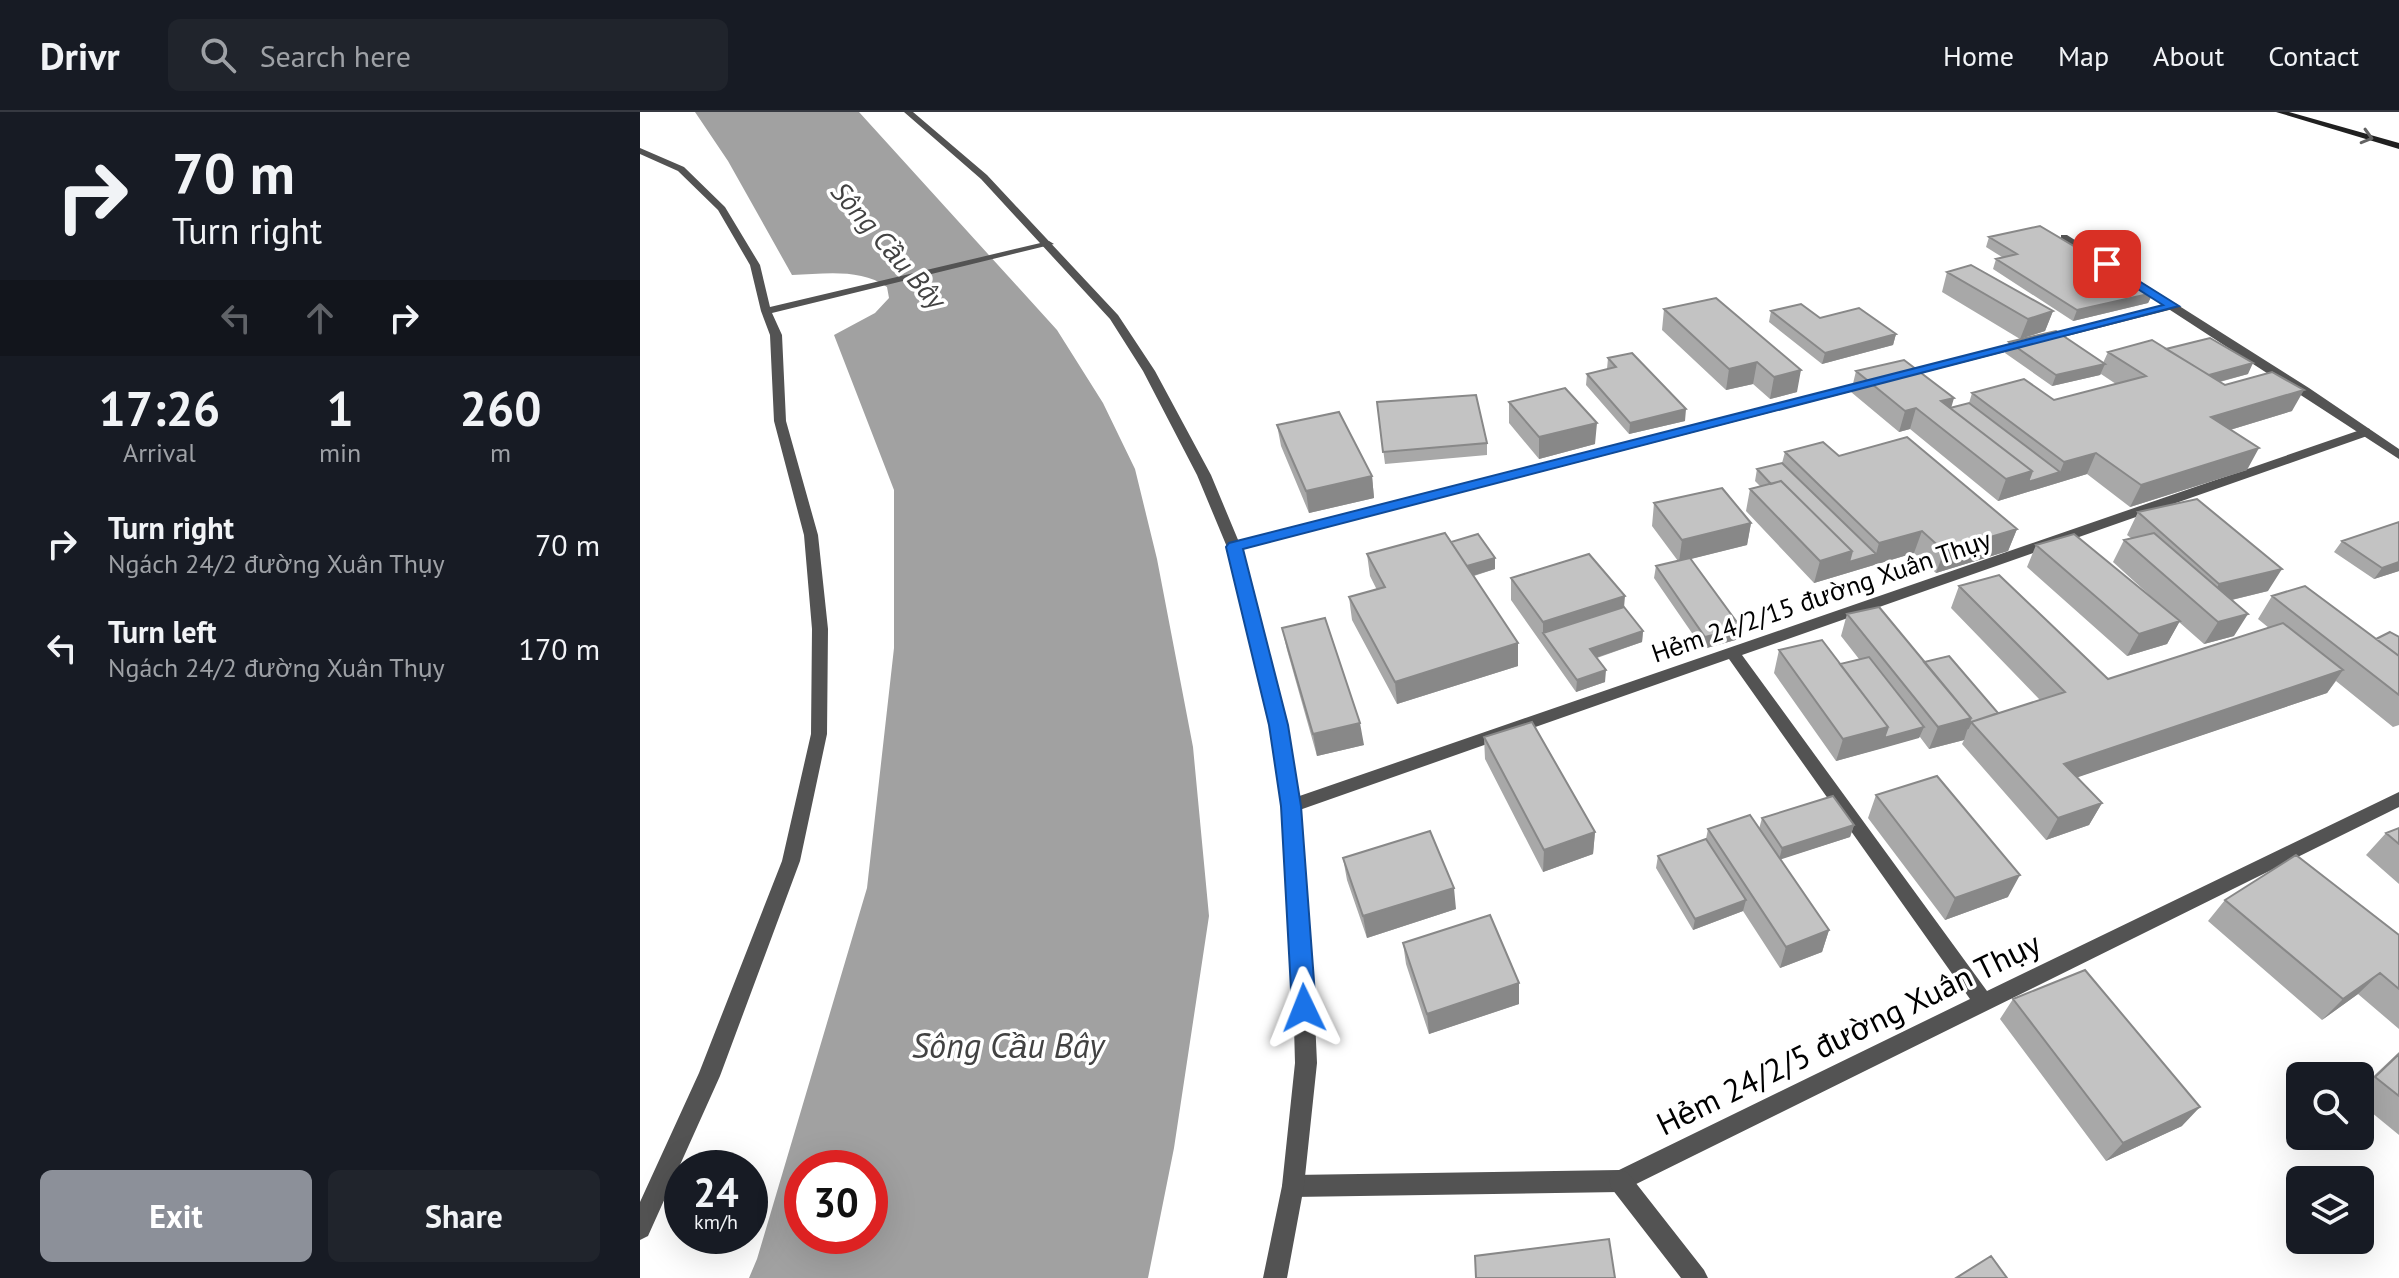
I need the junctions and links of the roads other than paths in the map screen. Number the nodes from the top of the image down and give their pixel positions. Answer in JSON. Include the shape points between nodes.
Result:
{"nodes":[{"id":1,"x":908,"y":112,"type":"edge"},
{"id":2,"x":2280,"y":112,"type":"edge"},
{"id":3,"x":2399,"y":146,"type":"edge"},
{"id":4,"x":640,"y":151,"type":"edge"},
{"id":5,"x":2064,"y":237,"type":"edge"},
{"id":6,"x":1049,"y":244,"type":"junction"},
{"id":7,"x":2173,"y":306,"type":"junction"},
{"id":8,"x":766,"y":311,"type":"junction"},
{"id":9,"x":2366,"y":432,"type":"junction"},
{"id":10,"x":2399,"y":455,"type":"edge"},
{"id":11,"x":1234,"y":547,"type":"junction"},
{"id":12,"x":1732,"y":652,"type":"junction"},
{"id":13,"x":2399,"y":799,"type":"edge"},
{"id":14,"x":1291,"y":806,"type":"junction"},
{"id":15,"x":1983,"y":1001,"type":"junction"},
{"id":16,"x":1620,"y":1181,"type":"junction"},
{"id":17,"x":1293,"y":1186,"type":"junction"},
{"id":18,"x":640,"y":1228,"type":"edge"},
{"id":19,"x":1275,"y":1278,"type":"edge"},
{"id":20,"x":1696,"y":1278,"type":"edge"}],
"edges":[{"from":1,"to":6,"type":"street","via":[[984,177]]},
{"from":2,"to":3,"type":"main road","one_way":true},
{"from":4,"to":8,"type":"street","via":[[681,169],[722,209],[755,265]]},
{"from":5,"to":7,"type":"street"},
{"from":6,"to":8,"type":"street"},
{"from":6,"to":11,"type":"street","via":[[1114,317],[1149,371],[1204,475]]},
{"from":7,"to":9,"type":"street"},
{"from":7,"to":11,"type":"street"},
{"from":8,"to":18,"type":"street","via":[[776,335],[780,421],[811,535],[820,629],[819,734],[791,861],[709,1076]]},
{"from":9,"to":10,"type":"street"},
{"from":9,"to":12,"type":"street","name":"Hẻm 24/2/15 đường Xuân Thụy"},
{"from":11,"to":14,"type":"street","via":[[1278,725]]},
{"from":12,"to":14,"type":"street","name":"Hẻm 24/2/15 đường Xuân Thụy"},
{"from":12,"to":15,"type":"street"},
{"from":13,"to":15,"type":"street","name":"Hẻm 24/2/5 đường Xuân Thụy"},
{"from":14,"to":17,"type":"street","via":[[1306,1063]]},
{"from":15,"to":16,"type":"street","name":"Hẻm 24/2/5 đường Xuân Thụy"},
{"from":16,"to":17,"type":"street","name":"Hẻm 24/2/5 đường Xuân Thụy"},
{"from":16,"to":20,"type":"street"},
{"from":17,"to":19,"type":"street"}]}
